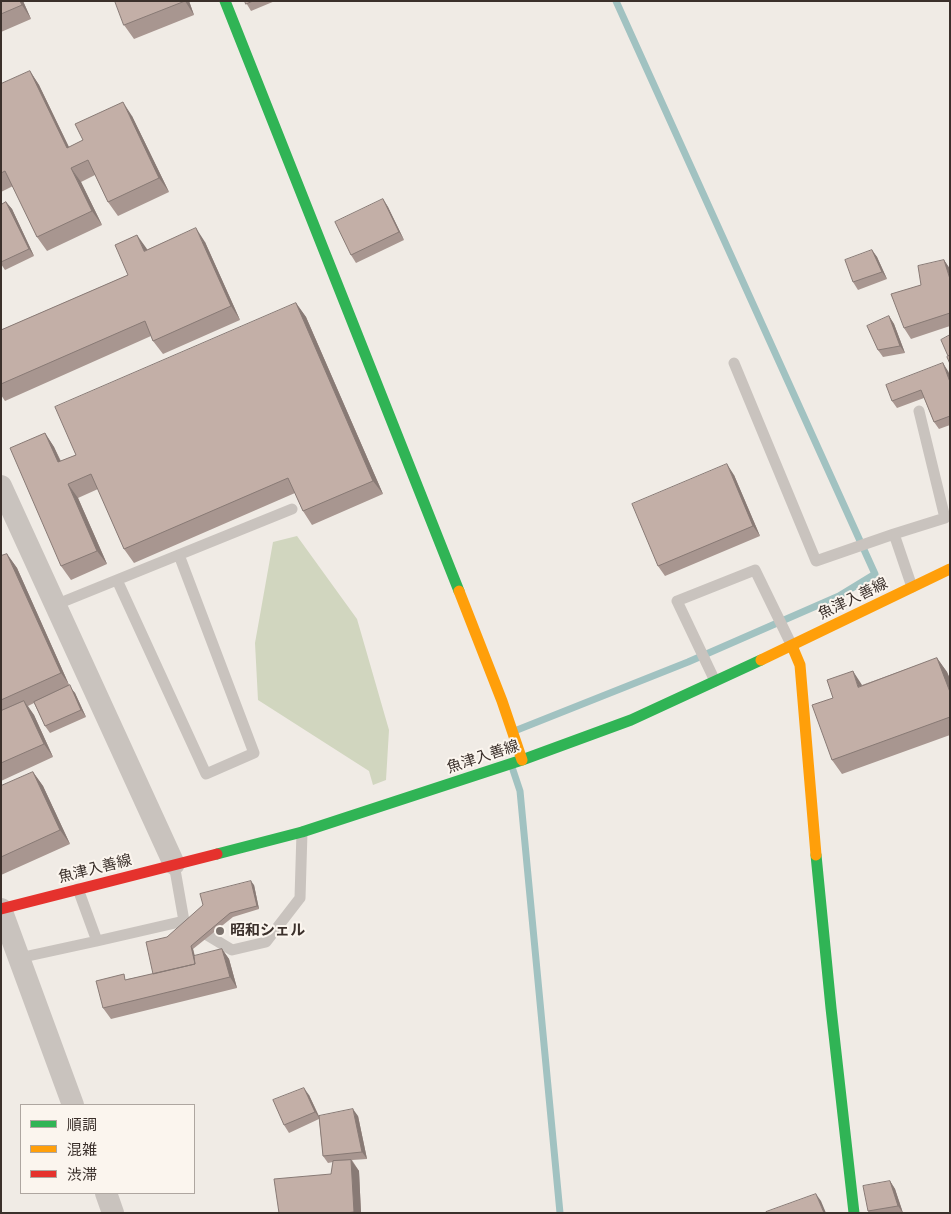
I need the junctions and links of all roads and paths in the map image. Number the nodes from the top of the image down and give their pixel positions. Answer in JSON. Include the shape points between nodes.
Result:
{"nodes":[{"id":1,"x":225,"y":1,"type":"edge"},
{"id":2,"x":734,"y":363,"type":"dead end"},
{"id":3,"x":918,"y":411,"type":"dead end"},
{"id":4,"x":1,"y":486,"type":"edge"},
{"id":5,"x":292,"y":509,"type":"edge"},
{"id":6,"x":894,"y":534,"type":"junction"},
{"id":7,"x":179,"y":555,"type":"junction"},
{"id":8,"x":950,"y":569,"type":"edge"},
{"id":9,"x":117,"y":580,"type":"junction"},
{"id":10,"x":912,"y":588,"type":"junction"},
{"id":11,"x":55,"y":605,"type":"junction"},
{"id":12,"x":792,"y":646,"type":"junction"},
{"id":13,"x":715,"y":682,"type":"junction"},
{"id":14,"x":522,"y":760,"type":"junction"},
{"id":15,"x":302,"y":832,"type":"junction"},
{"id":16,"x":174,"y":864,"type":"junction"},
{"id":17,"x":78,"y":889,"type":"junction"},
{"id":18,"x":1,"y":909,"type":"edge"},
{"id":19,"x":184,"y":921,"type":"junction"},
{"id":20,"x":97,"y":941,"type":"junction"},
{"id":21,"x":19,"y":958,"type":"junction"},
{"id":22,"x":73,"y":1104,"type":"edge"},
{"id":23,"x":106,"y":1194,"type":"edge"},
{"id":24,"x":113,"y":1213,"type":"edge"},
{"id":25,"x":854,"y":1213,"type":"edge"}],
"edges":[{"from":1,"to":14,"type":"street","via":[[502,701]]},
{"from":2,"to":6,"type":"lane","via":[[816,561]]},
{"from":3,"to":6,"type":"lane","via":[[945,518]]},
{"from":4,"to":11,"type":"street"},
{"from":5,"to":7,"type":"lane"},
{"from":6,"to":10,"type":"lane"},
{"from":7,"to":9,"type":"lane"},
{"from":7,"to":9,"type":"lane","via":[[254,753],[206,774]]},
{"from":8,"to":10,"type":"street","name":"魚津入善線"},
{"from":9,"to":11,"type":"lane"},
{"from":10,"to":12,"type":"street","name":"魚津入善線"},
{"from":11,"to":16,"type":"street"},
{"from":12,"to":13,"type":"street","name":"魚津入善線"},
{"from":12,"to":13,"type":"lane","via":[[755,570],[677,601]]},
{"from":12,"to":25,"type":"street","via":[[800,665]]},
{"from":13,"to":14,"type":"street","name":"魚津入善線","via":[[631,720]]},
{"from":14,"to":15,"type":"street","name":"魚津入善線"},
{"from":15,"to":16,"type":"street","name":"魚津入善線"},
{"from":15,"to":19,"type":"lane","via":[[300,898],[266,942],[232,950]]},
{"from":16,"to":17,"type":"street","name":"魚津入善線"},
{"from":16,"to":19,"type":"lane"},
{"from":17,"to":18,"type":"street","name":"魚津入善線"},
{"from":17,"to":20,"type":"lane"},
{"from":18,"to":21,"type":"street"},
{"from":19,"to":20,"type":"lane"},
{"from":20,"to":21,"type":"lane"},
{"from":21,"to":22,"type":"street"},
{"from":23,"to":24,"type":"street"}]}
